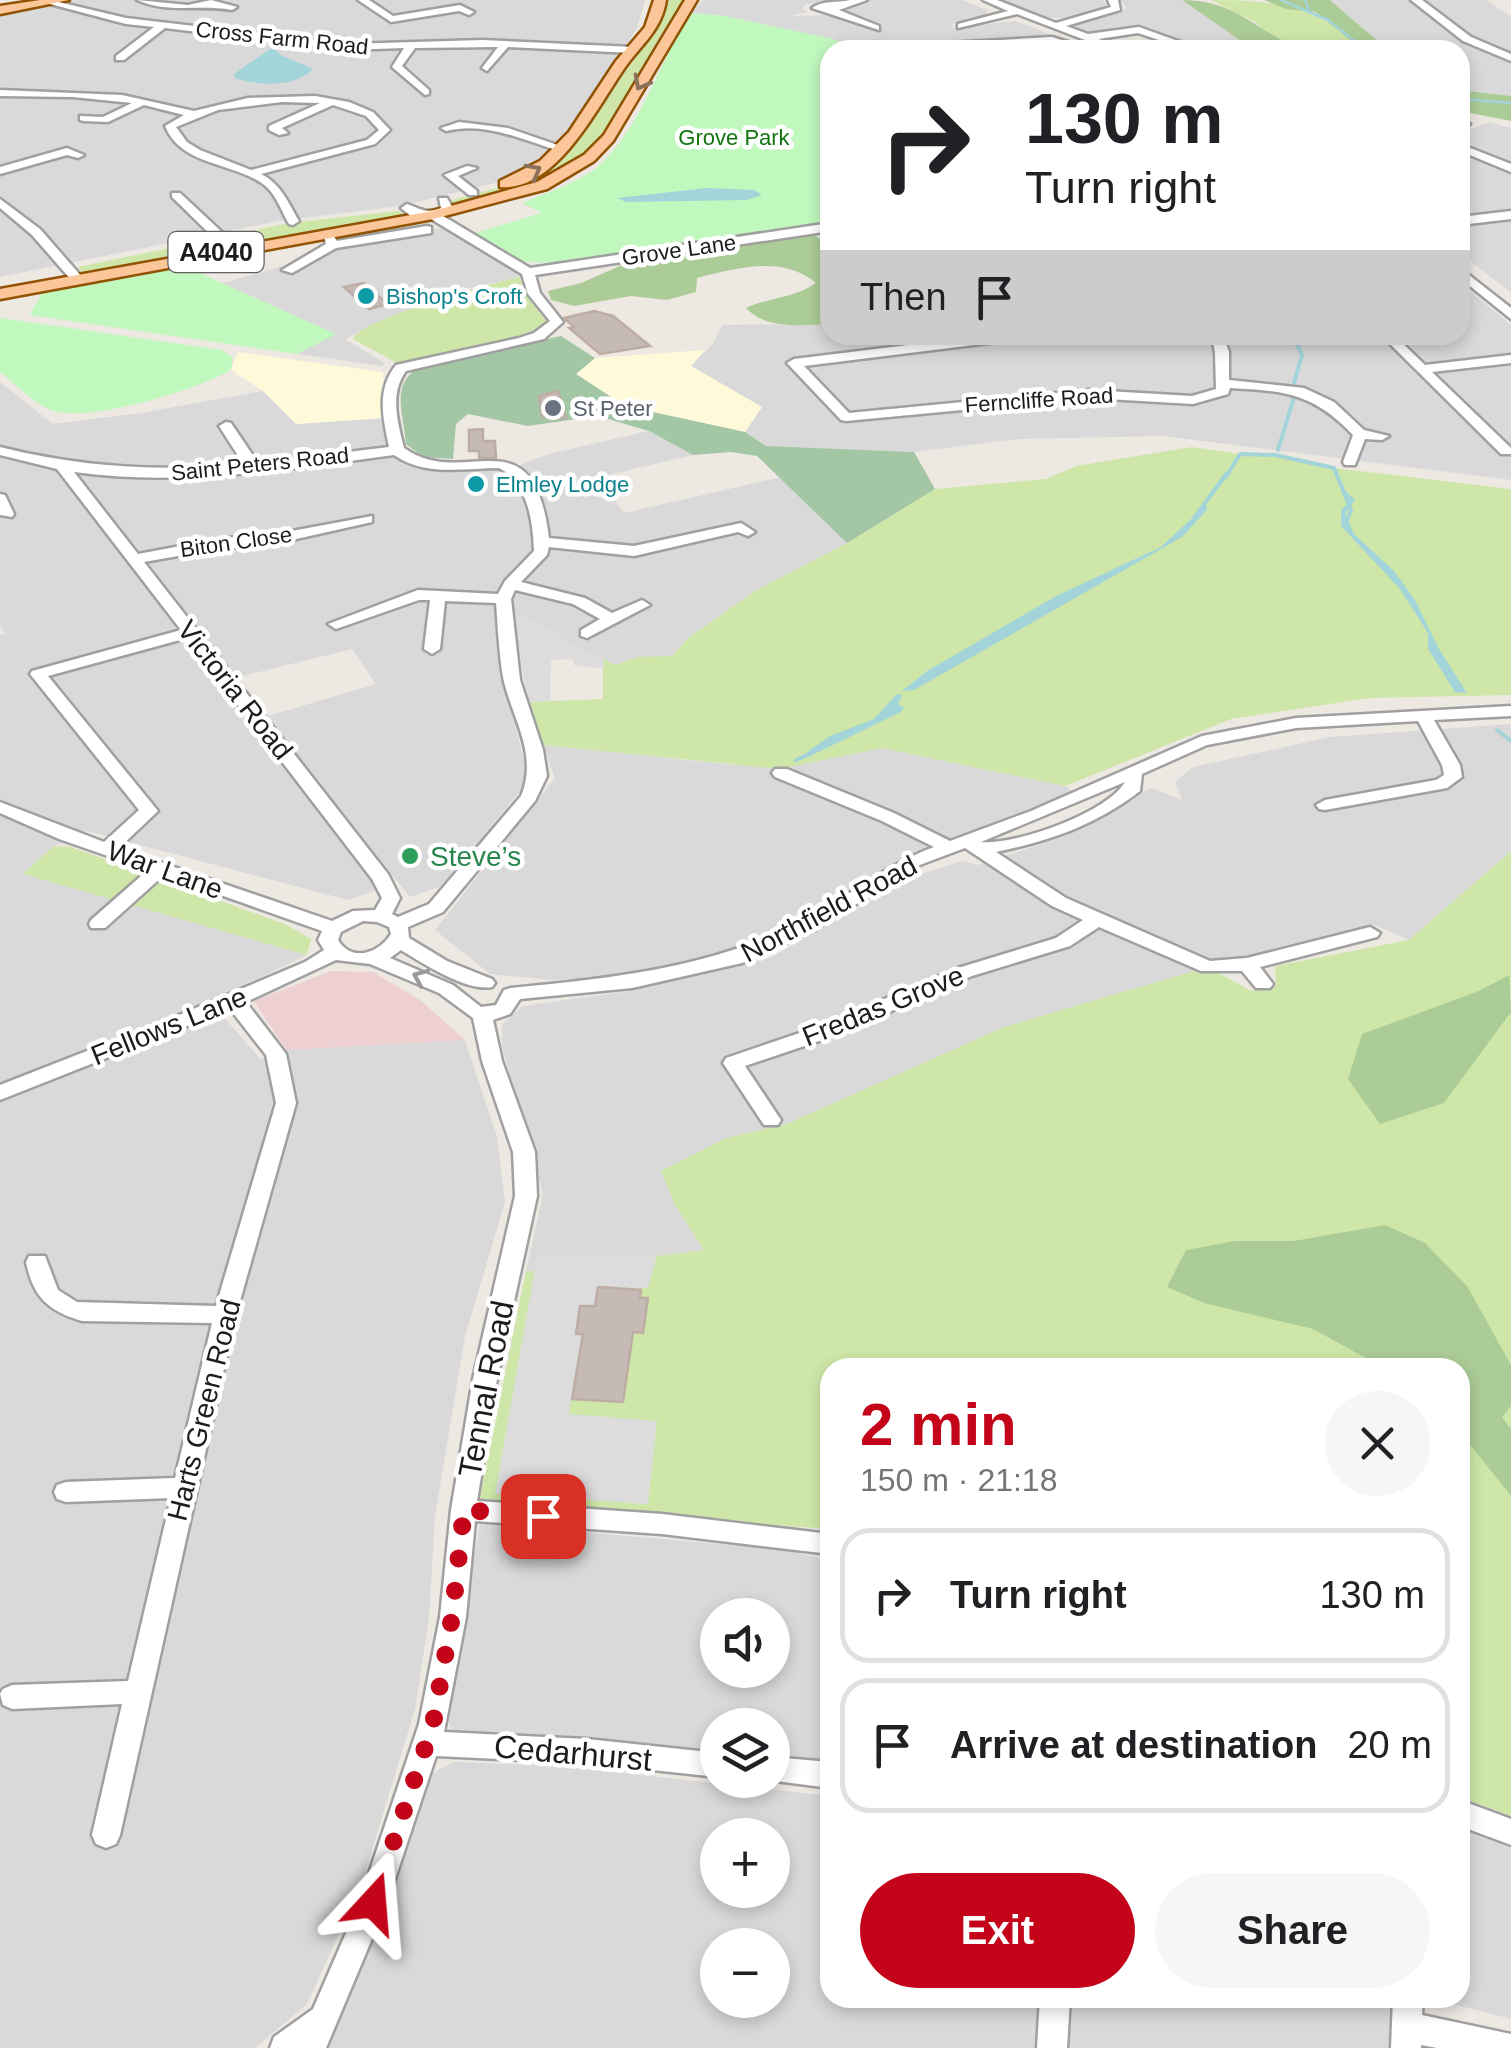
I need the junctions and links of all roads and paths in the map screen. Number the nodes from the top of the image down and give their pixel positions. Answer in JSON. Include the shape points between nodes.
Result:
{"nodes":[{"id":1,"x":363,"y":0,"type":"edge"},
{"id":2,"x":660,"y":0,"type":"edge"},
{"id":3,"x":692,"y":0,"type":"edge"},
{"id":4,"x":862,"y":0,"type":"edge"},
{"id":5,"x":988,"y":0,"type":"edge"},
{"id":6,"x":1112,"y":0,"type":"edge"},
{"id":7,"x":1416,"y":0,"type":"edge"},
{"id":8,"x":58,"y":1,"type":"edge"},
{"id":9,"x":149,"y":1,"type":"edge"},
{"id":10,"x":232,"y":7,"type":"dead end"},
{"id":11,"x":463,"y":8,"type":"dead end"},
{"id":12,"x":834,"y":9,"type":"junction"},
{"id":13,"x":0,"y":10,"type":"edge"},
{"id":14,"x":813,"y":12,"type":"dead end"},
{"id":15,"x":1018,"y":12,"type":"junction"},
{"id":16,"x":163,"y":25,"type":"junction"},
{"id":17,"x":961,"y":26,"type":"dead end"},
{"id":18,"x":876,"y":28,"type":"dead end"},
{"id":19,"x":1060,"y":32,"type":"junction"},
{"id":20,"x":980,"y":40,"type":"edge"},
{"id":21,"x":1078,"y":40,"type":"edge"},
{"id":22,"x":1102,"y":40,"type":"edge"},
{"id":23,"x":1168,"y":40,"type":"edge"},
{"id":24,"x":1468,"y":40,"type":"edge"},
{"id":25,"x":1470,"y":41,"type":"edge"},
{"id":26,"x":506,"y":44,"type":"junction"},
{"id":27,"x":411,"y":46,"type":"junction"},
{"id":28,"x":633,"y":50,"type":"junction"},
{"id":29,"x":124,"y":56,"type":"dead end"},
{"id":30,"x":1511,"y":58,"type":"edge"},
{"id":31,"x":487,"y":68,"type":"dead end"},
{"id":32,"x":425,"y":92,"type":"dead end"},
{"id":33,"x":0,"y":93,"type":"edge"},
{"id":34,"x":141,"y":103,"type":"junction"},
{"id":35,"x":328,"y":103,"type":"junction"},
{"id":36,"x":193,"y":114,"type":"junction"},
{"id":37,"x":84,"y":118,"type":"dead end"},
{"id":38,"x":446,"y":128,"type":"dead end"},
{"id":39,"x":580,"y":130,"type":"junction"},
{"id":40,"x":282,"y":133,"type":"dead end"},
{"id":41,"x":612,"y":133,"type":"junction"},
{"id":42,"x":563,"y":149,"type":"junction"},
{"id":43,"x":1470,"y":150,"type":"edge"},
{"id":44,"x":70,"y":151,"type":"dead end"},
{"id":45,"x":1488,"y":156,"type":"junction"},
{"id":46,"x":1470,"y":162,"type":"edge"},
{"id":47,"x":471,"y":168,"type":"dead end"},
{"id":48,"x":1511,"y":169,"type":"edge"},
{"id":49,"x":0,"y":171,"type":"edge"},
{"id":50,"x":251,"y":173,"type":"junction"},
{"id":51,"x":450,"y":175,"type":"junction"},
{"id":52,"x":434,"y":176,"type":"dead end"},
{"id":53,"x":473,"y":192,"type":"junction"},
{"id":54,"x":162,"y":198,"type":"dead end"},
{"id":55,"x":443,"y":200,"type":"junction"},
{"id":56,"x":0,"y":202,"type":"edge"},
{"id":57,"x":407,"y":208,"type":"junction"},
{"id":58,"x":1511,"y":215,"type":"edge"},
{"id":59,"x":1470,"y":220,"type":"edge"},
{"id":60,"x":285,"y":223,"type":"joint"},
{"id":61,"x":430,"y":223,"type":"junction"},
{"id":62,"x":820,"y":228,"type":"edge"},
{"id":63,"x":226,"y":235,"type":"joint"},
{"id":64,"x":330,"y":239,"type":"junction"},
{"id":65,"x":1470,"y":268,"type":"edge"},
{"id":66,"x":288,"y":270,"type":"dead end"},
{"id":67,"x":528,"y":272,"type":"junction"},
{"id":68,"x":72,"y":273,"type":"junction"},
{"id":69,"x":0,"y":280,"type":"edge"},
{"id":70,"x":1470,"y":280,"type":"edge"},
{"id":71,"x":0,"y":294,"type":"edge"},
{"id":72,"x":1511,"y":301,"type":"edge"},
{"id":73,"x":1511,"y":315,"type":"edge"},
{"id":74,"x":941,"y":345,"type":"edge"},
{"id":75,"x":1219,"y":345,"type":"edge"},
{"id":76,"x":1397,"y":345,"type":"edge"},
{"id":77,"x":1511,"y":359,"type":"edge"},
{"id":78,"x":1422,"y":368,"type":"junction"},
{"id":79,"x":1225,"y":384,"type":"junction"},
{"id":80,"x":226,"y":426,"type":"dead end"},
{"id":81,"x":1360,"y":434,"type":"junction"},
{"id":82,"x":1382,"y":436,"type":"dead end"},
{"id":83,"x":397,"y":450,"type":"junction"},
{"id":84,"x":1506,"y":451,"type":"dead end"},
{"id":85,"x":8,"y":454,"type":"edge"},
{"id":86,"x":1350,"y":462,"type":"dead end"},
{"id":87,"x":0,"y":466,"type":"edge"},
{"id":88,"x":63,"y":467,"type":"junction"},
{"id":89,"x":254,"y":469,"type":"junction"},
{"id":90,"x":0,"y":498,"type":"edge"},
{"id":91,"x":6,"y":514,"type":"dead end"},
{"id":92,"x":367,"y":519,"type":"dead end"},
{"id":93,"x":741,"y":526,"type":"dead end"},
{"id":94,"x":542,"y":542,"type":"junction"},
{"id":95,"x":133,"y":560,"type":"junction"},
{"id":96,"x":507,"y":592,"type":"junction"},
{"id":97,"x":438,"y":595,"type":"junction"},
{"id":98,"x":642,"y":605,"type":"dead end"},
{"id":99,"x":612,"y":619,"type":"junction"},
{"id":100,"x":190,"y":632,"type":"junction"},
{"id":101,"x":587,"y":633,"type":"dead end"},
{"id":102,"x":365,"y":634,"type":"dead end"},
{"id":103,"x":432,"y":648,"type":"dead end"},
{"id":104,"x":1511,"y":711,"type":"edge"},
{"id":105,"x":1423,"y":716,"type":"junction"},
{"id":106,"x":781,"y":773,"type":"dead end"},
{"id":107,"x":1325,"y":806,"type":"dead end"},
{"id":108,"x":0,"y":807,"type":"edge"},
{"id":109,"x":966,"y":847,"type":"junction"},
{"id":110,"x":107,"y":849,"type":"junction"},
{"id":111,"x":160,"y":869,"type":"junction"},
{"id":112,"x":1096,"y":920,"type":"junction"},
{"id":113,"x":98,"y":924,"type":"dead end"},
{"id":114,"x":392,"y":926,"type":"junction"},
{"id":115,"x":333,"y":928,"type":"junction"},
{"id":116,"x":1370,"y":933,"type":"dead end"},
{"id":117,"x":334,"y":952,"type":"junction"},
{"id":118,"x":372,"y":958,"type":"junction"},
{"id":119,"x":1248,"y":964,"type":"junction"},
{"id":120,"x":485,"y":983,"type":"junction"},
{"id":121,"x":1263,"y":984,"type":"dead end"},
{"id":122,"x":512,"y":994,"type":"junction"},
{"id":123,"x":234,"y":1000,"type":"junction"},
{"id":124,"x":473,"y":1008,"type":"junction"},
{"id":125,"x":0,"y":1094,"type":"edge"},
{"id":126,"x":771,"y":1120,"type":"dead end"},
{"id":127,"x":37,"y":1262,"type":"dead end"},
{"id":128,"x":226,"y":1315,"type":"junction"},
{"id":129,"x":184,"y":1488,"type":"junction"},
{"id":130,"x":66,"y":1492,"type":"dead end"},
{"id":131,"x":464,"y":1510,"type":"junction"},
{"id":132,"x":820,"y":1543,"type":"edge"},
{"id":133,"x":139,"y":1692,"type":"junction"},
{"id":134,"x":12,"y":1697,"type":"dead end"},
{"id":135,"x":428,"y":1743,"type":"junction"},
{"id":136,"x":700,"y":1764,"type":"edge"},
{"id":137,"x":790,"y":1772,"type":"edge"},
{"id":138,"x":820,"y":1774,"type":"edge"},
{"id":139,"x":1470,"y":1816,"type":"edge"},
{"id":140,"x":1511,"y":1832,"type":"edge"},
{"id":141,"x":106,"y":1835,"type":"dead end"},
{"id":142,"x":1054,"y":2008,"type":"edge"},
{"id":143,"x":1408,"y":2024,"type":"edge"},
{"id":144,"x":316,"y":2034,"type":"edge"},
{"id":145,"x":285,"y":2048,"type":"edge"},
{"id":146,"x":1052,"y":2048,"type":"edge"},
{"id":147,"x":1508,"y":2048,"type":"edge"}],
"edges":[{"from":1,"to":11,"type":"street","via":[[385,21]]},
{"from":2,"to":28,"type":"main road","number":"A4040","via":[[651,31]]},
{"from":3,"to":41,"type":"main road","number":"A4040","one_way":true},
{"from":4,"to":12,"type":"street"},
{"from":5,"to":15,"type":"street"},
{"from":6,"to":19,"type":"street","via":[[1118,8]]},
{"from":7,"to":24,"type":"street"},
{"from":8,"to":13,"type":"main road"},
{"from":8,"to":16,"type":"street","name":"Cross Farm Road"},
{"from":9,"to":10,"type":"street","via":[[187,9]]},
{"from":12,"to":14,"type":"street"},
{"from":12,"to":18,"type":"street"},
{"from":15,"to":17,"type":"street"},
{"from":15,"to":19,"type":"street"},
{"from":16,"to":27,"type":"street","name":"Cross Farm Road","via":[[348,47]]},
{"from":16,"to":29,"type":"street","via":[[144,39],[159,40],[142,54]]},
{"from":19,"to":20,"type":"street"},
{"from":19,"to":21,"type":"street"},
{"from":22,"to":23,"type":"street","via":[[1139,30]]},
{"from":25,"to":30,"type":"street"},
{"from":26,"to":27,"type":"street","name":"Cross Farm Road"},
{"from":26,"to":28,"type":"street","name":"Cross Farm Road"},
{"from":26,"to":31,"type":"street"},
{"from":27,"to":32,"type":"street","via":[[397,67]]},
{"from":28,"to":39,"type":"main road","number":"A4040"},
{"from":33,"to":34,"type":"street"},
{"from":34,"to":36,"type":"street"},
{"from":34,"to":37,"type":"street","via":[[104,120]]},
{"from":35,"to":36,"type":"street","via":[[262,99]]},
{"from":35,"to":40,"type":"street","via":[[273,128]]},
{"from":35,"to":50,"type":"street","via":[[370,115],[385,130],[372,142]]},
{"from":36,"to":50,"type":"street","via":[[170,126],[174,136]]},
{"from":38,"to":42,"type":"street","via":[[477,124]]},
{"from":39,"to":41,"type":"main road"},
{"from":39,"to":42,"type":"main road","number":"A4040"},
{"from":41,"to":61,"type":"main road","number":"A4040","via":[[562,179]]},
{"from":53,"to":42,"type":"main road","number":"A4040","one_way":true,"via":[[533,172]]},
{"from":43,"to":45,"type":"street"},
{"from":44,"to":49,"type":"street"},
{"from":45,"to":46,"type":"street"},
{"from":45,"to":48,"type":"street"},
{"from":47,"to":51,"type":"street"},
{"from":50,"to":60,"type":"street","via":[[277,191]]},
{"from":51,"to":52,"type":"street"},
{"from":51,"to":53,"type":"street"},
{"from":53,"to":55,"type":"main road","number":"A4040"},
{"from":54,"to":63,"type":"street","via":[[181,194]]},
{"from":55,"to":57,"type":"main road","number":"A4040"},
{"from":55,"to":61,"type":"street","via":[[448,210]]},
{"from":56,"to":68,"type":"street"},
{"from":57,"to":60,"type":"main road","number":"A4040"},
{"from":57,"to":61,"type":"street"},
{"from":58,"to":59,"type":"street"},
{"from":61,"to":64,"type":"main road","number":"A4040"},
{"from":61,"to":67,"type":"street"},
{"from":62,"to":67,"type":"street","name":"Grove Lane"},
{"from":63,"to":68,"type":"main road","number":"A4040"},
{"from":64,"to":66,"type":"street"},
{"from":64,"to":68,"type":"main road","number":"A4040"},
{"from":65,"to":72,"type":"street"},
{"from":67,"to":83,"type":"street","via":[[534,294],[556,317],[554,328],[400,368],[389,394]]},
{"from":68,"to":69,"type":"main road","number":"A4040"},
{"from":68,"to":71,"type":"main road","number":"A4040"},
{"from":70,"to":73,"type":"street"},
{"from":74,"to":79,"type":"street","name":"Ferncliffe Road","via":[[794,363],[846,418],[1089,394],[1194,400],[1218,395]]},
{"from":75,"to":79,"type":"street"},
{"from":76,"to":78,"type":"street"},
{"from":77,"to":78,"type":"street"},
{"from":78,"to":84,"type":"street"},
{"from":79,"to":81,"type":"street","via":[[1316,396]]},
{"from":80,"to":89,"type":"street"},
{"from":81,"to":82,"type":"street"},
{"from":81,"to":86,"type":"street"},
{"from":83,"to":89,"type":"street","name":"Saint Peters Road"},
{"from":83,"to":94,"type":"street","via":[[428,464],[512,467],[525,480]]},
{"from":85,"to":87,"type":"street"},
{"from":85,"to":88,"type":"street","name":"Saint Peters Road"},
{"from":88,"to":89,"type":"street","name":"Saint Peters Road","via":[[172,474]]},
{"from":88,"to":95,"type":"street","name":"Victoria Road"},
{"from":90,"to":91,"type":"street"},
{"from":92,"to":95,"type":"street","name":"Biton Close"},
{"from":93,"to":94,"type":"street","via":[[634,551]]},
{"from":94,"to":96,"type":"street","via":[[534,564]]},
{"from":95,"to":100,"type":"street","name":"Victoria Road"},
{"from":96,"to":97,"type":"street","via":[[460,600]]},
{"from":96,"to":99,"type":"street","via":[[579,601]]},
{"from":96,"to":114,"type":"street","via":[[506,647],[538,776],[529,796],[436,908]]},
{"from":97,"to":102,"type":"street","via":[[418,595],[344,621]]},
{"from":97,"to":103,"type":"street"},
{"from":98,"to":99,"type":"street"},
{"from":99,"to":101,"type":"street"},
{"from":100,"to":110,"type":"street","via":[[38,674],[149,810]]},
{"from":100,"to":114,"type":"street","name":"Victoria Road","via":[[389,888]]},
{"from":104,"to":105,"type":"street","name":"Northfield Road"},
{"from":105,"to":107,"type":"street","via":[[1453,777]]},
{"from":105,"to":109,"type":"street","name":"Northfield Road","via":[[1296,723],[1202,740]]},
{"from":106,"to":109,"type":"street"},
{"from":108,"to":110,"type":"street","name":"War Lane"},
{"from":109,"to":112,"type":"street"},
{"from":109,"to":122,"type":"street","name":"Northfield Road","via":[[911,862],[808,926],[735,959],[632,982]]},
{"from":110,"to":111,"type":"street","name":"War Lane"},
{"from":111,"to":113,"type":"street"},
{"from":111,"to":115,"type":"street","name":"War Lane"},
{"from":112,"to":119,"type":"street","via":[[1208,968]]},
{"from":112,"to":126,"type":"street","name":"Fredas Grove","via":[[1063,942],[732,1062]]},
{"from":114,"to":115,"type":"street","via":[[360,915]]},
{"from":114,"to":118,"type":"street","via":[[390,951]]},
{"from":114,"to":120,"type":"street","via":[[440,965]]},
{"from":115,"to":117,"type":"street","via":[[328,940]]},
{"from":116,"to":119,"type":"street"},
{"from":117,"to":118,"type":"street"},
{"from":117,"to":123,"type":"street","name":"Fellows Lane"},
{"from":124,"to":118,"type":"street","one_way":true,"via":[[428,979]]},
{"from":119,"to":121,"type":"street"},
{"from":120,"to":122,"type":"street"},
{"from":120,"to":124,"type":"street","via":[[469,990]]},
{"from":122,"to":124,"type":"street","via":[[508,1006]]},
{"from":123,"to":125,"type":"street","name":"Fellows Lane"},
{"from":123,"to":128,"type":"street","name":"Harts Green Road","via":[[276,1054],[286,1103]]},
{"from":124,"to":131,"type":"street","name":"Tennal Road","via":[[524,1152],[526,1196]]},
{"from":127,"to":128,"type":"street","via":[[42,1290],[61,1307]]},
{"from":128,"to":129,"type":"street","name":"Harts Green Road"},
{"from":129,"to":130,"type":"street"},
{"from":129,"to":133,"type":"street","name":"Harts Green Road"},
{"from":131,"to":132,"type":"street"},
{"from":131,"to":135,"type":"street","name":"Tennal Road"},
{"from":133,"to":134,"type":"street"},
{"from":133,"to":141,"type":"street","name":"Harts Green Road"},
{"from":135,"to":136,"type":"street","name":"Cedarhurst"},
{"from":135,"to":144,"type":"street","name":"Tennal Road","via":[[373,1903]]},
{"from":137,"to":138,"type":"street"},
{"from":139,"to":140,"type":"street"},
{"from":142,"to":146,"type":"street"},
{"from":143,"to":147,"type":"street"},
{"from":144,"to":145,"type":"street"}]}
